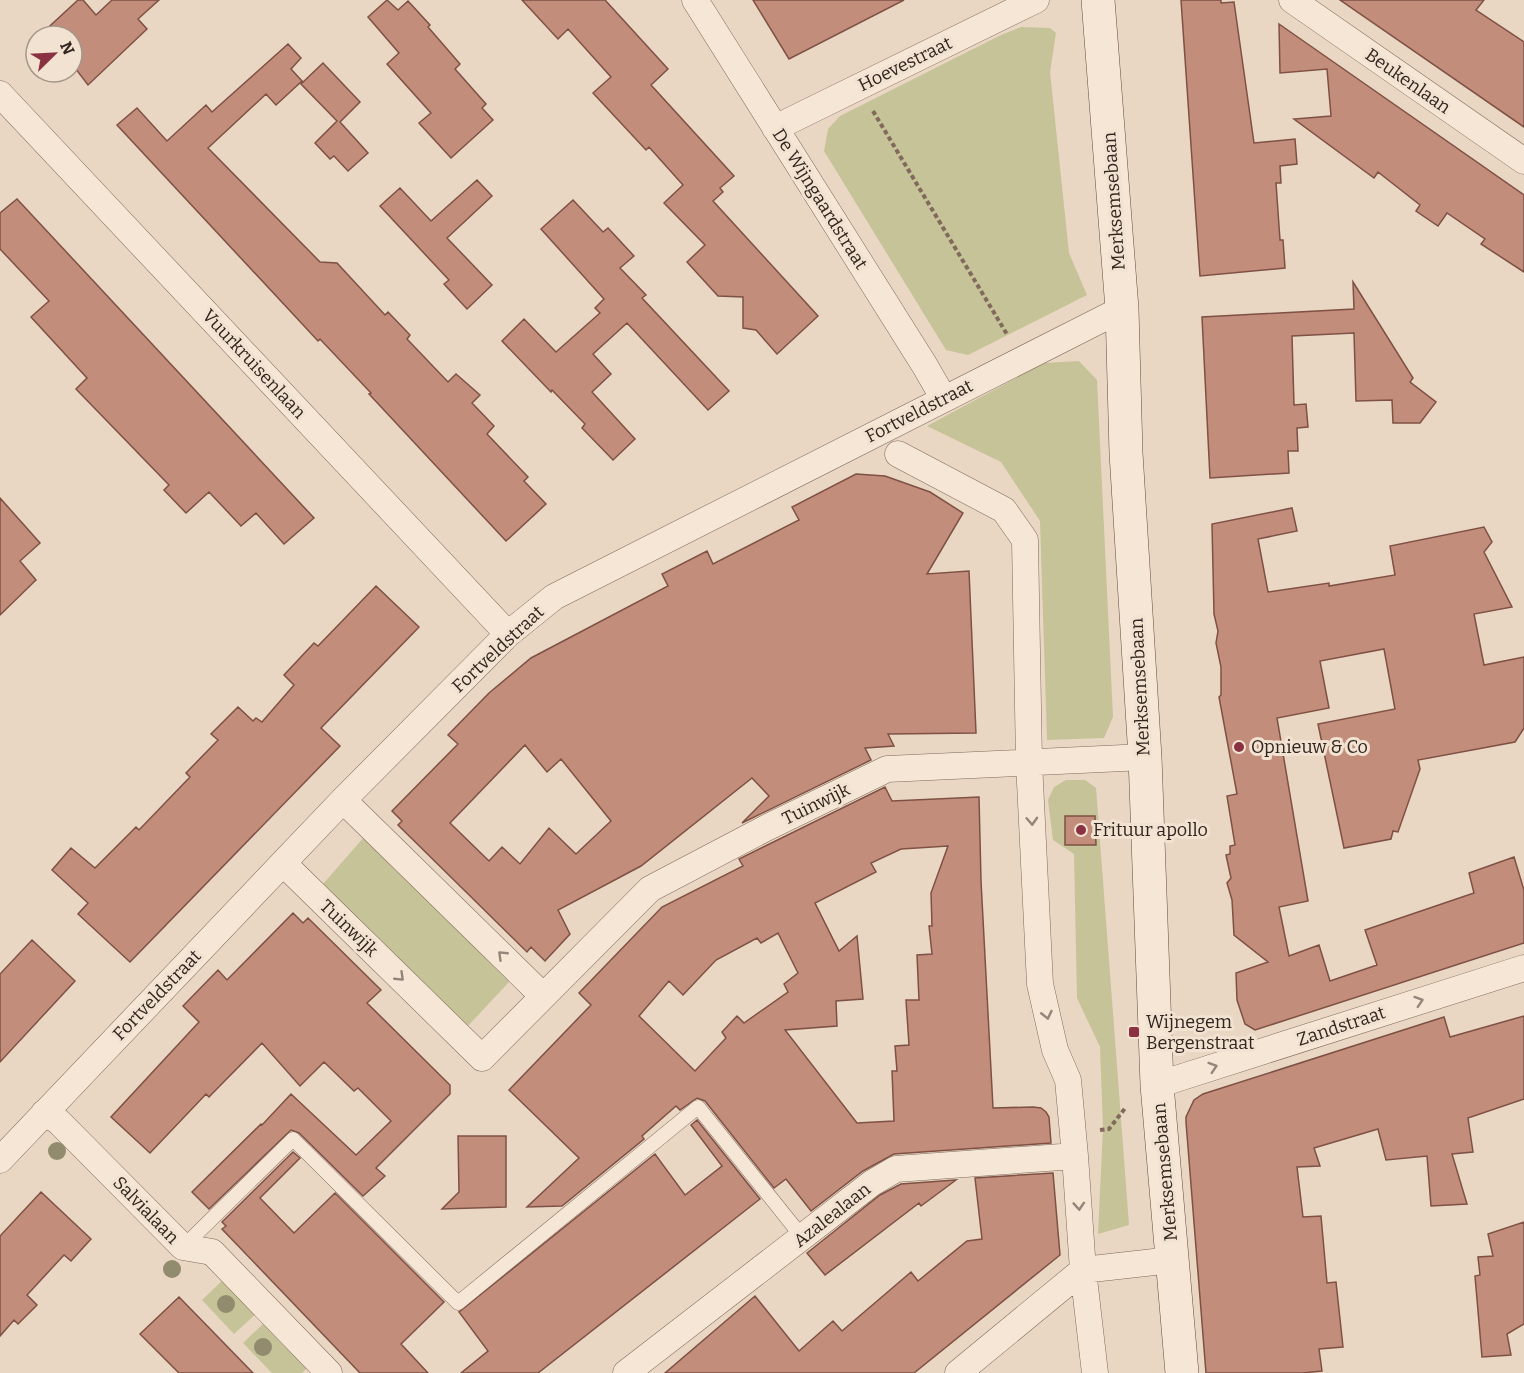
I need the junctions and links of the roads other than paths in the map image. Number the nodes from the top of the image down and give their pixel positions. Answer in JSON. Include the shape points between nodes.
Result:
{"nodes":[{"id":1,"x":695,"y":0,"type":"edge"},
{"id":2,"x":1036,"y":0,"type":"edge"},
{"id":3,"x":1098,"y":0,"type":"edge"},
{"id":4,"x":1292,"y":0,"type":"edge"},
{"id":5,"x":0,"y":94,"type":"edge"},
{"id":6,"x":775,"y":128,"type":"junction"},
{"id":7,"x":1524,"y":161,"type":"edge"},
{"id":8,"x":1122,"y":309,"type":"junction"},
{"id":9,"x":944,"y":399,"type":"junction"},
{"id":10,"x":898,"y":454,"type":"dead end"},
{"id":11,"x":508,"y":634,"type":"junction"},
{"id":12,"x":1144,"y":757,"type":"junction"},
{"id":13,"x":1029,"y":762,"type":"junction"},
{"id":14,"x":344,"y":800,"type":"junction"},
{"id":15,"x":283,"y":863,"type":"junction"},
{"id":16,"x":1524,"y":968,"type":"edge"},
{"id":17,"x":543,"y":996,"type":"junction"},
{"id":18,"x":1158,"y":1095,"type":"junction"},
{"id":19,"x":44,"y":1113,"type":"junction"},
{"id":20,"x":1074,"y":1145,"type":"junction"},
{"id":21,"x":0,"y":1160,"type":"edge"},
{"id":22,"x":803,"y":1238,"type":"junction"},
{"id":23,"x":183,"y":1247,"type":"junction"},
{"id":24,"x":1172,"y":1260,"type":"junction"},
{"id":25,"x":1083,"y":1270,"type":"junction"},
{"id":26,"x":329,"y":1373,"type":"edge"},
{"id":27,"x":626,"y":1373,"type":"edge"},
{"id":28,"x":958,"y":1373,"type":"edge"},
{"id":29,"x":1095,"y":1373,"type":"edge"},
{"id":30,"x":1182,"y":1373,"type":"edge"}],
"edges":[{"from":1,"to":6,"type":"street","name":"De Wijngaardstraat"},
{"from":2,"to":6,"type":"street","name":"Hoevestraat"},
{"from":3,"to":8,"type":"main road","name":"Merksemsebaan"},
{"from":4,"to":7,"type":"street","name":"Beukenlaan"},
{"from":5,"to":11,"type":"street","name":"Vuurkruisenlaan"},
{"from":6,"to":9,"type":"street","name":"De Wijngaardstraat"},
{"from":8,"to":9,"type":"street","name":"Fortveldstraat"},
{"from":8,"to":12,"type":"main road","name":"Merksemsebaan","via":[[1126,453]]},
{"from":9,"to":11,"type":"street","name":"Fortveldstraat","via":[[554,597]]},
{"from":10,"to":13,"type":"street","via":[[1004,510],[1025,540]]},
{"from":11,"to":14,"type":"street","name":"Fortveldstraat"},
{"from":12,"to":13,"type":"street","name":"Tuinwijk"},
{"from":12,"to":18,"type":"main road","name":"Merksemsebaan"},
{"from":13,"to":17,"type":"street","name":"Tuinwijk","via":[[887,769],[877,773],[650,889]]},
{"from":13,"to":20,"type":"street","one_way":true,"via":[[1040,984],[1054,1050],[1068,1080]]},
{"from":14,"to":15,"type":"street","name":"Fortveldstraat"},
{"from":17,"to":14,"type":"street","one_way":true},
{"from":15,"to":17,"type":"street","name":"Tuinwijk","one_way":true,"via":[[482,1058]]},
{"from":15,"to":19,"type":"street","name":"Fortveldstraat"},
{"from":18,"to":16,"type":"street","name":"Zandstraat","one_way":true},
{"from":18,"to":24,"type":"main road","name":"Merksemsebaan"},
{"from":19,"to":21,"type":"street","name":"Fortveldstraat"},
{"from":19,"to":23,"type":"street","name":"Salvialaan","via":[[69,1131]]},
{"from":20,"to":22,"type":"street","name":"Azalealaan","via":[[896,1168]]},
{"from":20,"to":25,"type":"street","one_way":true},
{"from":22,"to":23,"type":"lane","via":[[698,1107],[458,1303],[293,1139]]},
{"from":22,"to":27,"type":"street","name":"Azalealaan"},
{"from":23,"to":26,"type":"street","name":"Salvialaan","via":[[212,1252]]},
{"from":24,"to":25,"type":"street"},
{"from":24,"to":30,"type":"main road","name":"Merksemsebaan"},
{"from":25,"to":28,"type":"street"},
{"from":25,"to":29,"type":"street"}]}
